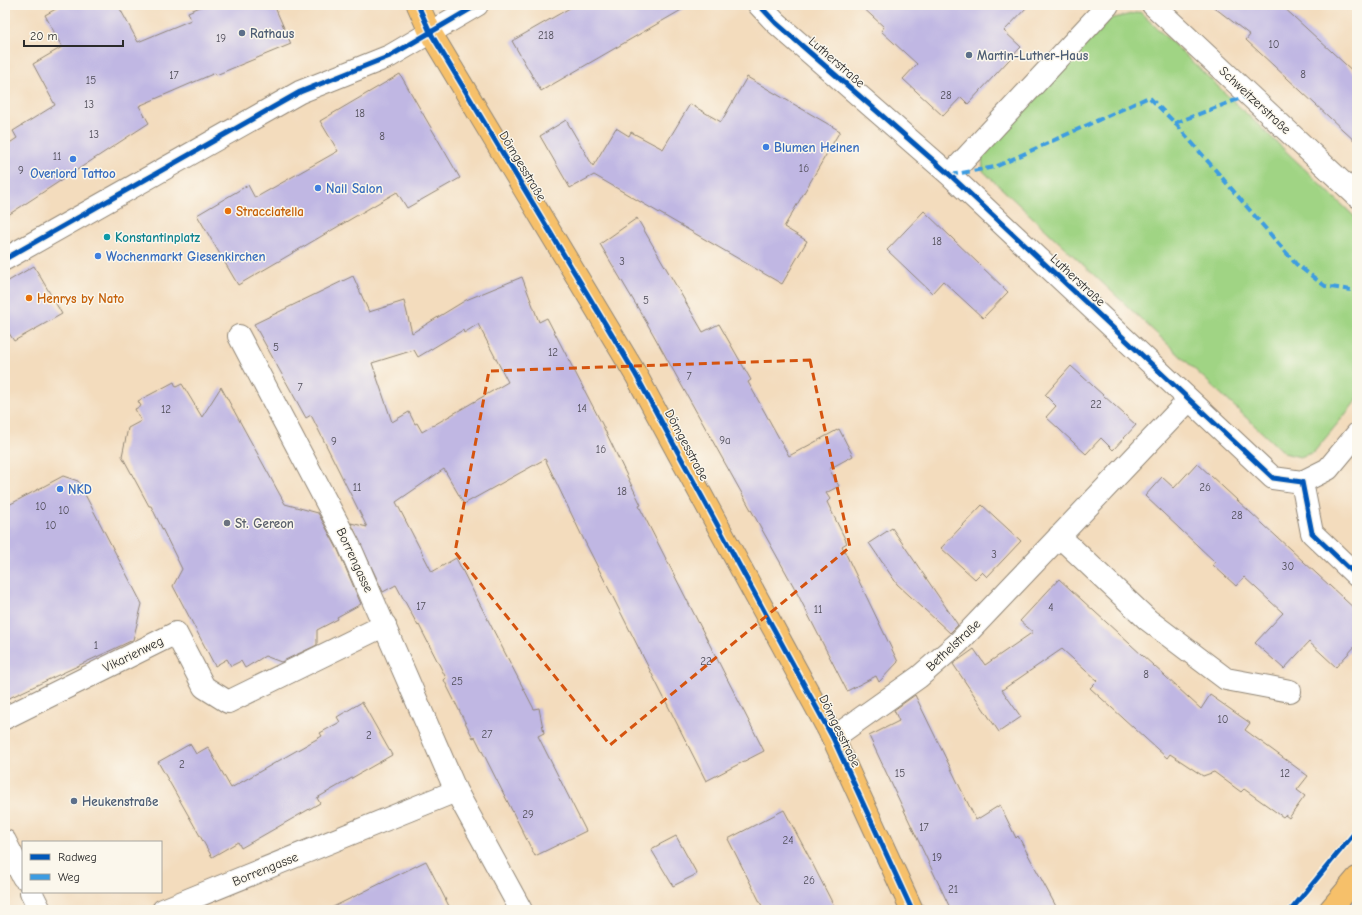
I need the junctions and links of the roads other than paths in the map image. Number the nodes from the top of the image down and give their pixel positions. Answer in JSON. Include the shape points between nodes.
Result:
{"nodes":[{"id":1,"x":418,"y":5,"type":"edge"},
{"id":2,"x":477,"y":5,"type":"edge"},
{"id":3,"x":759,"y":5,"type":"edge"},
{"id":4,"x":1108,"y":5,"type":"edge"},
{"id":5,"x":1153,"y":5,"type":"edge"},
{"id":6,"x":430,"y":32,"type":"junction"},
{"id":7,"x":950,"y":175,"type":"junction"},
{"id":8,"x":1357,"y":196,"type":"edge"},
{"id":9,"x":5,"y":259,"type":"edge"},
{"id":10,"x":239,"y":336,"type":"dead end"},
{"id":11,"x":1189,"y":400,"type":"junction"},
{"id":12,"x":1357,"y":434,"type":"edge"},
{"id":13,"x":1302,"y":482,"type":"junction"},
{"id":14,"x":1059,"y":536,"type":"junction"},
{"id":15,"x":1357,"y":576,"type":"edge"},
{"id":16,"x":385,"y":625,"type":"junction"},
{"id":17,"x":1290,"y":691,"type":"dead end"},
{"id":18,"x":5,"y":718,"type":"edge"},
{"id":19,"x":833,"y":738,"type":"junction"},
{"id":20,"x":456,"y":791,"type":"junction"},
{"id":21,"x":5,"y":841,"type":"edge"},
{"id":22,"x":22,"y":875,"type":"edge"},
{"id":23,"x":1357,"y":878,"type":"edge"},
{"id":24,"x":32,"y":893,"type":"edge"},
{"id":25,"x":40,"y":910,"type":"edge"},
{"id":26,"x":163,"y":910,"type":"edge"},
{"id":27,"x":521,"y":910,"type":"edge"},
{"id":28,"x":912,"y":910,"type":"edge"},
{"id":29,"x":1330,"y":910,"type":"edge"}],
"edges":[{"from":1,"to":6,"type":"main road","name":"Dömgesstraße"},
{"from":2,"to":6,"type":"street"},
{"from":3,"to":7,"type":"street","name":"Lutherstraße","via":[[776,23]]},
{"from":4,"to":7,"type":"street"},
{"from":5,"to":8,"type":"street","name":"Schweitzerstraße"},
{"from":6,"to":9,"type":"street","via":[[390,56],[300,92]]},
{"from":6,"to":19,"type":"main road","name":"Dömgesstraße","via":[[636,375]]},
{"from":7,"to":11,"type":"street","name":"Lutherstraße"},
{"from":10,"to":16,"type":"street","name":"Borrengasse","via":[[349,545]]},
{"from":11,"to":13,"type":"street","name":"Lutherstraße","via":[[1273,478]]},
{"from":11,"to":14,"type":"street","name":"Bethelstraße"},
{"from":12,"to":13,"type":"street","via":[[1328,469]]},
{"from":13,"to":15,"type":"street","via":[[1312,533]]},
{"from":14,"to":17,"type":"street","via":[[1148,620],[1226,679]]},
{"from":14,"to":19,"type":"street","name":"Bethelstraße","via":[[958,643],[919,676]]},
{"from":16,"to":18,"type":"street","name":"Vikarienweg","via":[[228,702],[204,687],[176,633]]},
{"from":16,"to":20,"type":"street","name":"Borrengasse"},
{"from":19,"to":28,"type":"main road","name":"Dömgesstraße"},
{"from":20,"to":26,"type":"street","name":"Borrengasse"},
{"from":20,"to":27,"type":"street","name":"Borrengasse"},
{"from":21,"to":22,"type":"street"},
{"from":23,"to":29,"type":"main road"},
{"from":24,"to":25,"type":"street"}]}
